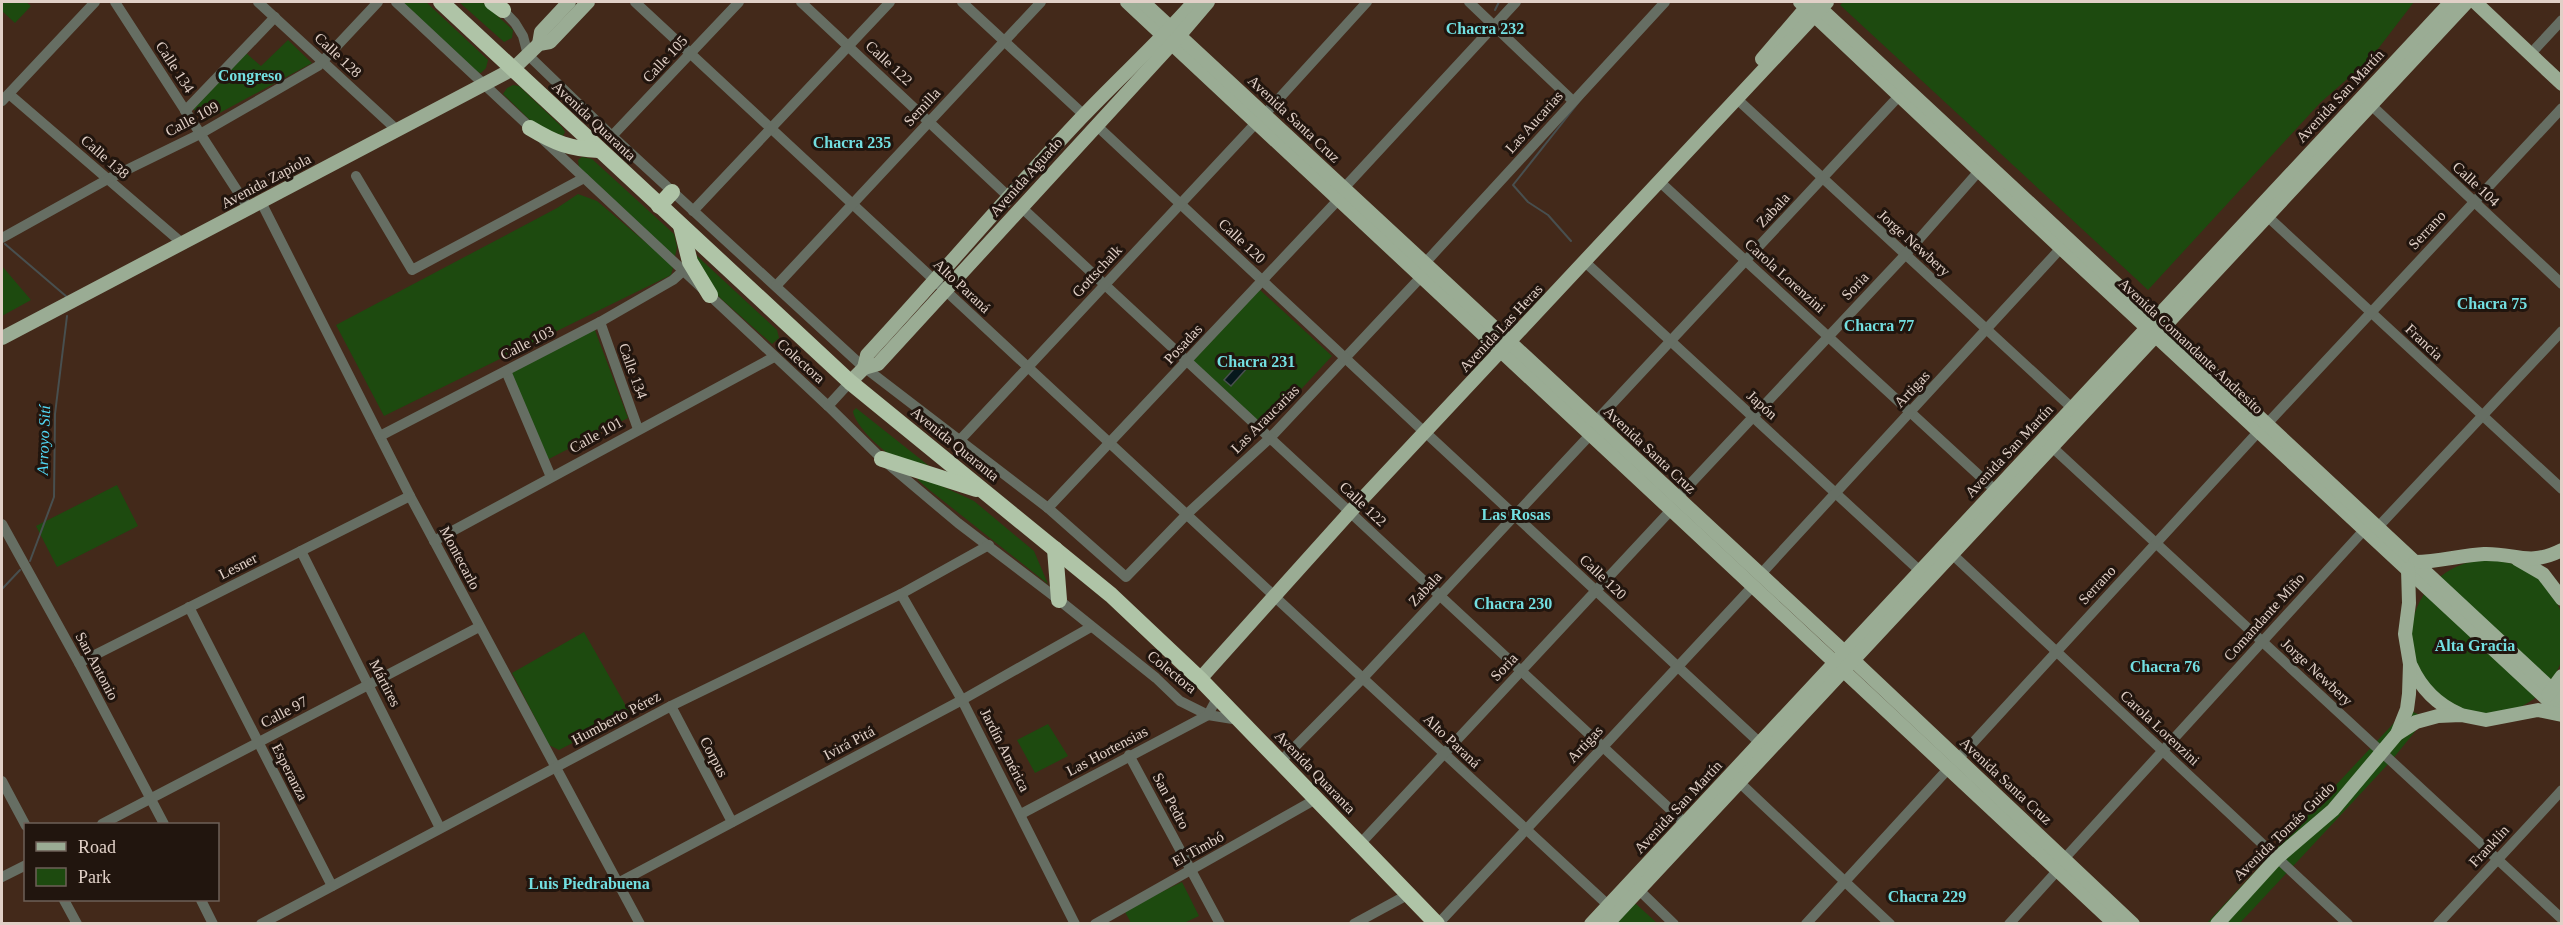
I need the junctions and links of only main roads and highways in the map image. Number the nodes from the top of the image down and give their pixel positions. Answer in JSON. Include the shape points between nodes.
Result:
{"nodes":[{"id":1,"x":441,"y":2,"type":"edge"},
{"id":2,"x":569,"y":2,"type":"edge"},
{"id":3,"x":588,"y":2,"type":"edge"},
{"id":4,"x":1127,"y":2,"type":"edge"},
{"id":5,"x":1143,"y":2,"type":"edge"},
{"id":6,"x":1194,"y":2,"type":"edge"},
{"id":7,"x":1208,"y":2,"type":"edge"},
{"id":8,"x":2451,"y":2,"type":"edge"},
{"id":9,"x":2467,"y":2,"type":"edge"},
{"id":10,"x":2475,"y":2,"type":"edge"},
{"id":11,"x":2488,"y":2,"type":"edge"},
{"id":12,"x":1813,"y":5,"type":"edge"},
{"id":13,"x":1171,"y":36,"type":"junction"},
{"id":14,"x":539,"y":44,"type":"junction"},
{"id":15,"x":513,"y":69,"type":"junction"},
{"id":16,"x":2562,"y":71,"type":"edge"},
{"id":17,"x":2562,"y":84,"type":"edge"},
{"id":18,"x":530,"y":128,"type":"road end"},
{"id":19,"x":599,"y":150,"type":"junction"},
{"id":20,"x":672,"y":192,"type":"road end"},
{"id":21,"x":659,"y":206,"type":"junction"},
{"id":22,"x":681,"y":226,"type":"junction"},
{"id":23,"x":940,"y":286,"type":"junction"},
{"id":24,"x":710,"y":295,"type":"road end"},
{"id":25,"x":2155,"y":328,"type":"junction"},
{"id":26,"x":2,"y":338,"type":"edge"},
{"id":27,"x":1503,"y":345,"type":"junction"},
{"id":28,"x":850,"y":382,"type":"junction"},
{"id":29,"x":882,"y":459,"type":"road end"},
{"id":30,"x":983,"y":491,"type":"junction"},
{"id":31,"x":1055,"y":549,"type":"junction"},
{"id":32,"x":2562,"y":550,"type":"edge"},
{"id":33,"x":2469,"y":556,"type":"junction"},
{"id":34,"x":2516,"y":559,"type":"junction"},
{"id":35,"x":2411,"y":566,"type":"junction"},
{"id":36,"x":2427,"y":580,"type":"junction"},
{"id":37,"x":2562,"y":599,"type":"edge"},
{"id":38,"x":1059,"y":600,"type":"road end"},
{"id":39,"x":2407,"y":619,"type":"junction"},
{"id":40,"x":1844,"y":661,"type":"junction"},
{"id":41,"x":2410,"y":664,"type":"junction"},
{"id":42,"x":1198,"y":676,"type":"junction"},
{"id":43,"x":2562,"y":676,"type":"edge"},
{"id":44,"x":2553,"y":695,"type":"edge"},
{"id":45,"x":2524,"y":712,"type":"junction"},
{"id":46,"x":2562,"y":714,"type":"edge"},
{"id":47,"x":2461,"y":715,"type":"junction"},
{"id":48,"x":2397,"y":734,"type":"junction"},
{"id":49,"x":2061,"y":865,"type":"junction"},
{"id":50,"x":1438,"y":924,"type":"edge"},
{"id":51,"x":1591,"y":924,"type":"edge"},
{"id":52,"x":1607,"y":924,"type":"edge"},
{"id":53,"x":2115,"y":924,"type":"edge"},
{"id":54,"x":2133,"y":924,"type":"edge"},
{"id":55,"x":2217,"y":924,"type":"edge"}],
"edges":[{"from":1,"to":15,"type":"highway","name":"Avenida Quaranta"},
{"from":2,"to":14,"type":"main road","name":"Avenida Zapiola","via":[[541,32]]},
{"from":3,"to":14,"type":"main road","name":"Avenida Zapiola","via":[[550,42]]},
{"from":4,"to":13,"type":"main road","name":"Avenida Santa Cruz"},
{"from":5,"to":13,"type":"main road","name":"Avenida Santa Cruz"},
{"from":6,"to":13,"type":"main road","name":"Avenida Aguado"},
{"from":7,"to":13,"type":"main road","name":"Avenida Aguado"},
{"from":8,"to":25,"type":"main road","name":"Avenida San Martín"},
{"from":9,"to":25,"type":"main road","name":"Avenida San Martín","via":[[2267,216]]},
{"from":10,"to":17,"type":"main road"},
{"from":11,"to":16,"type":"main road"},
{"from":12,"to":25,"type":"main road","name":"Avenida Comandante Andresito"},
{"from":12,"to":25,"type":"main road","name":"Avenida Comandante Andresito","via":[[1899,96],[2061,248]]},
{"from":12,"to":27,"type":"main road","name":"Avenida Las Heras"},
{"from":12,"to":27,"type":"main road","name":"Avenida Las Heras","via":[[1737,99]]},
{"from":13,"to":23,"type":"main road","name":"Avenida Aguado","via":[[1021,207]]},
{"from":13,"to":23,"type":"main road","name":"Avenida Aguado","via":[[1083,115],[1010,196]]},
{"from":13,"to":27,"type":"main road","name":"Avenida Santa Cruz"},
{"from":14,"to":15,"type":"main road","name":"Avenida Zapiola"},
{"from":15,"to":19,"type":"highway","name":"Avenida Quaranta"},
{"from":15,"to":26,"type":"main road","name":"Avenida Zapiola"},
{"from":18,"to":19,"type":"highway","via":[[575,149]]},
{"from":19,"to":21,"type":"highway","name":"Avenida Quaranta"},
{"from":20,"to":21,"type":"highway"},
{"from":21,"to":22,"type":"highway","name":"Avenida Quaranta"},
{"from":22,"to":24,"type":"highway","via":[[690,262]]},
{"from":22,"to":28,"type":"highway","name":"Avenida Quaranta"},
{"from":23,"to":28,"type":"main road","name":"Avenida Aguado","via":[[878,364],[864,368]]},
{"from":25,"to":35,"type":"main road","name":"Avenida Comandante Andresito"},
{"from":25,"to":40,"type":"main road","name":"Avenida San Martín","via":[[2052,447]]},
{"from":25,"to":40,"type":"main road","name":"Avenida San Martín","via":[[1995,490]]},
{"from":27,"to":40,"type":"main road","name":"Avenida Santa Cruz"},
{"from":27,"to":42,"type":"main road","name":"Avenida Las Heras"},
{"from":28,"to":30,"type":"highway","name":"Avenida Quaranta"},
{"from":29,"to":30,"type":"highway"},
{"from":30,"to":31,"type":"highway","name":"Avenida Quaranta"},
{"from":31,"to":38,"type":"highway"},
{"from":31,"to":42,"type":"highway","name":"Avenida Quaranta"},
{"from":32,"to":34,"type":"main road","name":"Avenida Tomás Guido","via":[[2548,557]]},
{"from":33,"to":34,"type":"main road","name":"Avenida Tomás Guido"},
{"from":33,"to":35,"type":"main road","name":"Avenida Tomás Guido"},
{"from":33,"to":36,"type":"main road","name":"Avenida Tomás Guido","via":[[2448,564]]},
{"from":34,"to":37,"type":"main road","name":"Avenida Tomás Guido","via":[[2543,574]]},
{"from":35,"to":36,"type":"main road","name":"Avenida Comandante Andresito"},
{"from":35,"to":39,"type":"main road","name":"Avenida Tomás Guido"},
{"from":36,"to":39,"type":"main road","name":"Avenida Tomás Guido"},
{"from":36,"to":44,"type":"main road","name":"Avenida Comandante Andresito"},
{"from":39,"to":41,"type":"main road","name":"Avenida Tomás Guido"},
{"from":40,"to":49,"type":"main road","name":"Avenida Santa Cruz"},
{"from":40,"to":51,"type":"main road","name":"Avenida San Martín","via":[[1760,742]]},
{"from":40,"to":52,"type":"main road","name":"Avenida San Martín"},
{"from":41,"to":47,"type":"main road","name":"Avenida Tomás Guido","via":[[2425,690],[2439,704]]},
{"from":41,"to":48,"type":"main road","name":"Avenida Tomás Guido","via":[[2407,709]]},
{"from":42,"to":50,"type":"highway","name":"Avenida Quaranta"},
{"from":43,"to":44,"type":"main road"},
{"from":44,"to":45,"type":"main road"},
{"from":44,"to":46,"type":"main road","name":"Avenida Comandante Andresito"},
{"from":45,"to":46,"type":"main road","name":"Avenida Tomás Guido"},
{"from":45,"to":47,"type":"main road","name":"Avenida Tomás Guido","via":[[2499,719]]},
{"from":47,"to":48,"type":"main road","name":"Avenida Tomás Guido","via":[[2426,718]]},
{"from":48,"to":55,"type":"main road","name":"Avenida Tomás Guido","via":[[2333,810],[2277,858]]},
{"from":49,"to":53,"type":"main road","name":"Avenida Santa Cruz"},
{"from":49,"to":54,"type":"main road","name":"Avenida Santa Cruz"}]}
